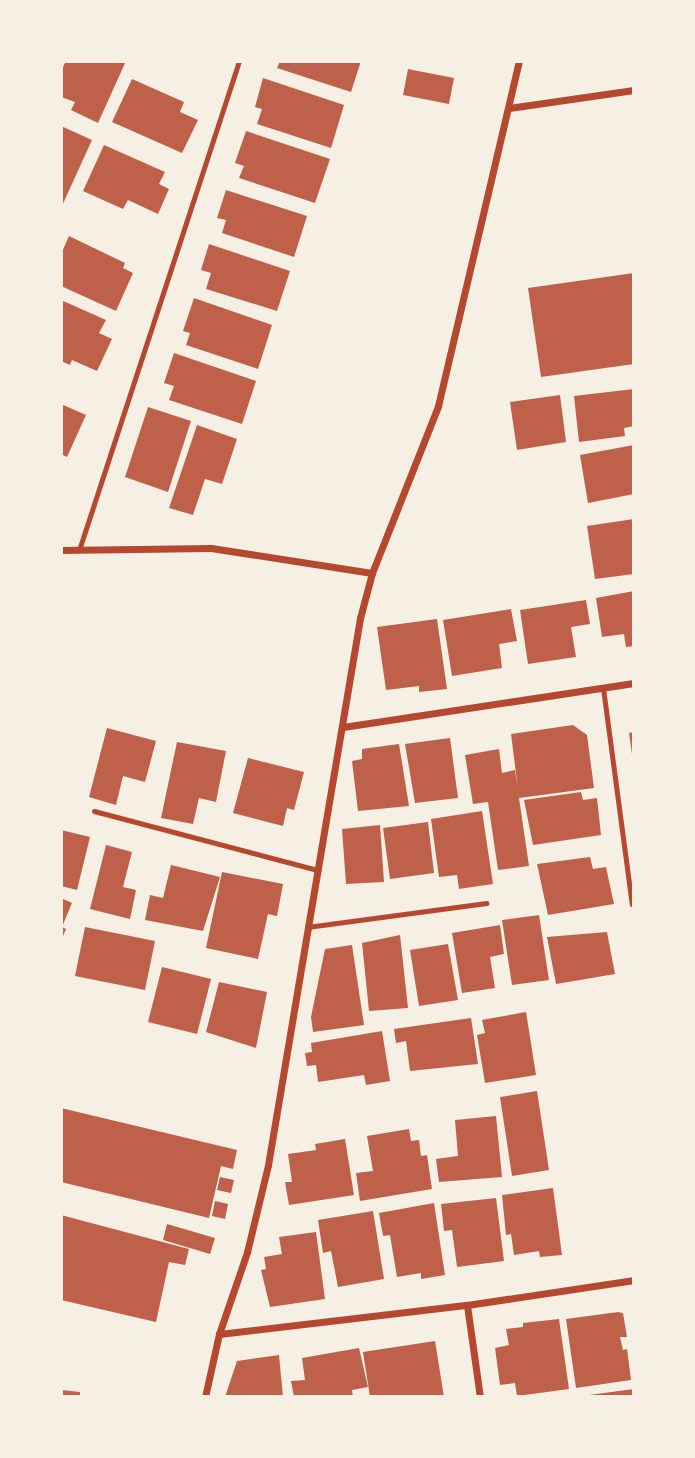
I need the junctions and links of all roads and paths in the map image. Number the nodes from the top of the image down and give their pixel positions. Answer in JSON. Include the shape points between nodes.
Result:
{"nodes":[{"id":1,"x":239,"y":61,"type":"edge"},
{"id":2,"x":519,"y":61,"type":"edge"},
{"id":3,"x":634,"y":90,"type":"edge"},
{"id":4,"x":509,"y":108,"type":"junction"},
{"id":5,"x":61,"y":550,"type":"edge"},
{"id":6,"x":79,"y":550,"type":"junction"},
{"id":7,"x":372,"y":573,"type":"junction"},
{"id":8,"x":634,"y":683,"type":"edge"},
{"id":9,"x":603,"y":688,"type":"junction"},
{"id":10,"x":343,"y":727,"type":"junction"},
{"id":11,"x":94,"y":811,"type":"dead end"},
{"id":12,"x":318,"y":870,"type":"junction"},
{"id":13,"x":486,"y":903,"type":"dead end"},
{"id":14,"x":632,"y":904,"type":"edge"},
{"id":15,"x":307,"y":927,"type":"junction"},
{"id":16,"x":634,"y":1280,"type":"edge"},
{"id":17,"x":467,"y":1305,"type":"junction"},
{"id":18,"x":219,"y":1334,"type":"junction"},
{"id":19,"x":205,"y":1397,"type":"edge"},
{"id":20,"x":480,"y":1397,"type":"edge"}],
"edges":[{"from":1,"to":6,"type":"lane"},
{"from":2,"to":4,"type":"street"},
{"from":3,"to":4,"type":"street"},
{"from":4,"to":7,"type":"street","via":[[438,406]]},
{"from":5,"to":6,"type":"street"},
{"from":6,"to":7,"type":"street","via":[[211,548]]},
{"from":7,"to":10,"type":"street"},
{"from":8,"to":9,"type":"street"},
{"from":9,"to":10,"type":"street"},
{"from":9,"to":14,"type":"lane"},
{"from":10,"to":12,"type":"street"},
{"from":11,"to":12,"type":"lane"},
{"from":12,"to":15,"type":"street"},
{"from":13,"to":15,"type":"lane"},
{"from":15,"to":18,"type":"street","via":[[268,1165],[247,1252]]},
{"from":16,"to":17,"type":"street"},
{"from":17,"to":18,"type":"street"},
{"from":17,"to":20,"type":"street"},
{"from":18,"to":19,"type":"street"}]}
